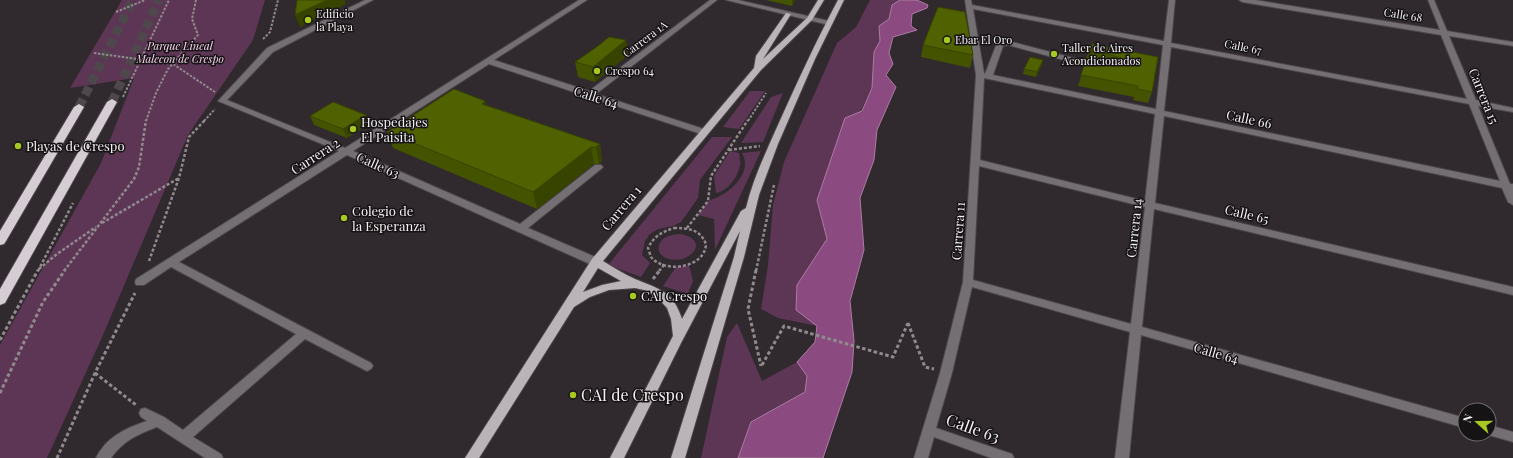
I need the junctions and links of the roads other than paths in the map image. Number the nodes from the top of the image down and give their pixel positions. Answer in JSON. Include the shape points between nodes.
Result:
{"nodes":[{"id":1,"x":370,"y":0,"type":"edge"},
{"id":2,"x":584,"y":0,"type":"edge"},
{"id":3,"x":714,"y":0,"type":"edge"},
{"id":4,"x":821,"y":0,"type":"edge"},
{"id":5,"x":841,"y":0,"type":"edge"},
{"id":6,"x":1172,"y":0,"type":"edge"},
{"id":7,"x":1242,"y":0,"type":"edge"},
{"id":8,"x":1431,"y":0,"type":"edge"},
{"id":9,"x":734,"y":1,"type":"edge"},
{"id":10,"x":968,"y":3,"type":"edge"},
{"id":11,"x":788,"y":14,"type":"junction"},
{"id":12,"x":810,"y":19,"type":"junction"},
{"id":13,"x":829,"y":23,"type":"junction"},
{"id":14,"x":1445,"y":33,"type":"junction"},
{"id":15,"x":1167,"y":43,"type":"junction"},
{"id":16,"x":1513,"y":44,"type":"edge"},
{"id":17,"x":488,"y":61,"type":"junction"},
{"id":18,"x":758,"y":68,"type":"junction"},
{"id":19,"x":1103,"y":69,"type":"edge"},
{"id":20,"x":984,"y":76,"type":"junction"},
{"id":21,"x":437,"y":93,"type":"junction"},
{"id":22,"x":589,"y":95,"type":"junction"},
{"id":23,"x":449,"y":97,"type":"edge"},
{"id":24,"x":112,"y":102,"type":"tunnel mouth"},
{"id":25,"x":1473,"y":103,"type":"junction"},
{"id":26,"x":79,"y":107,"type":"tunnel mouth"},
{"id":27,"x":1513,"y":110,"type":"edge"},
{"id":28,"x":1160,"y":113,"type":"junction"},
{"id":29,"x":704,"y":132,"type":"junction"},
{"id":30,"x":346,"y":151,"type":"junction"},
{"id":31,"x":976,"y":162,"type":"junction"},
{"id":32,"x":598,"y":168,"type":"dead end"},
{"id":33,"x":1510,"y":186,"type":"edge"},
{"id":34,"x":754,"y":195,"type":"junction"},
{"id":35,"x":1513,"y":202,"type":"edge"},
{"id":36,"x":1150,"y":205,"type":"junction"},
{"id":37,"x":522,"y":228,"type":"junction"},
{"id":38,"x":0,"y":241,"type":"edge"},
{"id":39,"x":172,"y":262,"type":"junction"},
{"id":40,"x":596,"y":262,"type":"junction"},
{"id":41,"x":140,"y":282,"type":"road end"},
{"id":42,"x":968,"y":282,"type":"junction"},
{"id":43,"x":636,"y":284,"type":"junction"},
{"id":44,"x":1513,"y":291,"type":"edge"},
{"id":45,"x":0,"y":300,"type":"edge"},
{"id":46,"x":570,"y":303,"type":"junction"},
{"id":47,"x":1136,"y":330,"type":"junction"},
{"id":48,"x":304,"y":333,"type":"junction"},
{"id":49,"x":675,"y":342,"type":"junction"},
{"id":50,"x":367,"y":366,"type":"dead end"},
{"id":51,"x":145,"y":413,"type":"road end"},
{"id":52,"x":160,"y":421,"type":"junction"},
{"id":53,"x":1457,"y":421,"type":"edge"},
{"id":54,"x":928,"y":430,"type":"junction"},
{"id":55,"x":1497,"y":432,"type":"edge"},
{"id":56,"x":185,"y":436,"type":"junction"},
{"id":57,"x":1513,"y":437,"type":"edge"},
{"id":58,"x":103,"y":458,"type":"edge"},
{"id":59,"x":216,"y":458,"type":"edge"},
{"id":60,"x":472,"y":458,"type":"edge"},
{"id":61,"x":617,"y":458,"type":"edge"},
{"id":62,"x":678,"y":458,"type":"edge"},
{"id":63,"x":921,"y":458,"type":"edge"},
{"id":64,"x":1007,"y":458,"type":"edge"},
{"id":65,"x":1122,"y":458,"type":"edge"}],
"edges":[{"from":1,"to":30,"type":"street","name":"Calle 63","via":[[270,50],[222,101]]},
{"from":2,"to":17,"type":"street","name":"Carrera 2"},
{"from":3,"to":22,"type":"street","name":"Carrera 1A"},
{"from":4,"to":12,"type":"main road","name":"Carrera 1"},
{"from":5,"to":13,"type":"main road"},
{"from":6,"to":15,"type":"street","name":"Carrera 14"},
{"from":7,"to":14,"type":"street","name":"Calle 68"},
{"from":8,"to":14,"type":"street","name":"Carrera 15"},
{"from":9,"to":11,"type":"street"},
{"from":10,"to":15,"type":"street","name":"Calle 67"},
{"from":10,"to":20,"type":"street","name":"Carrera 11"},
{"from":11,"to":12,"type":"street"},
{"from":11,"to":18,"type":"main road","via":[[760,56]]},
{"from":12,"to":13,"type":"street"},
{"from":12,"to":18,"type":"main road","name":"Carrera 1"},
{"from":13,"to":34,"type":"main road","via":[[811,59]]},
{"from":14,"to":16,"type":"street","name":"Calle 68"},
{"from":14,"to":25,"type":"street","name":"Carrera 15"},
{"from":15,"to":25,"type":"street","name":"Calle 67"},
{"from":15,"to":28,"type":"street","name":"Carrera 14"},
{"from":17,"to":21,"type":"street","name":"Carrera 2"},
{"from":17,"to":22,"type":"street","name":"Calle 64"},
{"from":18,"to":29,"type":"main road","name":"Carrera 1"},
{"from":19,"to":20,"type":"street","via":[[1008,43],[1000,45]]},
{"from":20,"to":28,"type":"street","name":"Calle 66"},
{"from":20,"to":31,"type":"street","name":"Carrera 11"},
{"from":21,"to":23,"type":"street"},
{"from":21,"to":30,"type":"street","name":"Carrera 2"},
{"from":22,"to":29,"type":"street","name":"Calle 64"},
{"from":24,"to":45,"type":"highway"},
{"from":25,"to":27,"type":"street","name":"Calle 67"},
{"from":25,"to":33,"type":"street","name":"Carrera 15"},
{"from":26,"to":38,"type":"highway"},
{"from":28,"to":33,"type":"street","name":"Calle 66"},
{"from":28,"to":36,"type":"street","name":"Carrera 14"},
{"from":29,"to":40,"type":"main road","name":"Carrera 1"},
{"from":30,"to":37,"type":"street","name":"Calle 63"},
{"from":30,"to":39,"type":"street","name":"Carrera 2"},
{"from":31,"to":36,"type":"street","name":"Calle 65"},
{"from":31,"to":42,"type":"street","name":"Carrera 11"},
{"from":32,"to":37,"type":"street"},
{"from":33,"to":35,"type":"street","name":"Carrera 15"},
{"from":34,"to":49,"type":"main road"},
{"from":34,"to":62,"type":"main road","via":[[739,256]]},
{"from":36,"to":44,"type":"street","name":"Calle 65"},
{"from":36,"to":47,"type":"street","name":"Carrera 14"},
{"from":37,"to":40,"type":"street","name":"Calle 63"},
{"from":39,"to":41,"type":"street","name":"Carrera 2"},
{"from":39,"to":48,"type":"street"},
{"from":40,"to":43,"type":"main road"},
{"from":40,"to":46,"type":"main road","name":"Carrera 1"},
{"from":42,"to":47,"type":"street","name":"Calle 64"},
{"from":42,"to":54,"type":"street","name":"Carrera 11","via":[[946,373]]},
{"from":43,"to":46,"type":"main road","via":[[618,284],[601,288]]},
{"from":43,"to":49,"type":"main road","via":[[662,295],[672,306],[678,320],[678,335]]},
{"from":46,"to":60,"type":"main road","name":"Carrera 1"},
{"from":47,"to":53,"type":"street","name":"Calle 64"},
{"from":47,"to":65,"type":"street","name":"Carrera 14"},
{"from":48,"to":50,"type":"street"},
{"from":48,"to":56,"type":"street"},
{"from":49,"to":61,"type":"main road"},
{"from":51,"to":52,"type":"street"},
{"from":52,"to":56,"type":"street"},
{"from":52,"to":58,"type":"street","via":[[123,435]]},
{"from":54,"to":63,"type":"street","name":"Carrera 11"},
{"from":54,"to":64,"type":"street","name":"Calle 63"},
{"from":55,"to":57,"type":"street"},
{"from":56,"to":59,"type":"street"}]}
